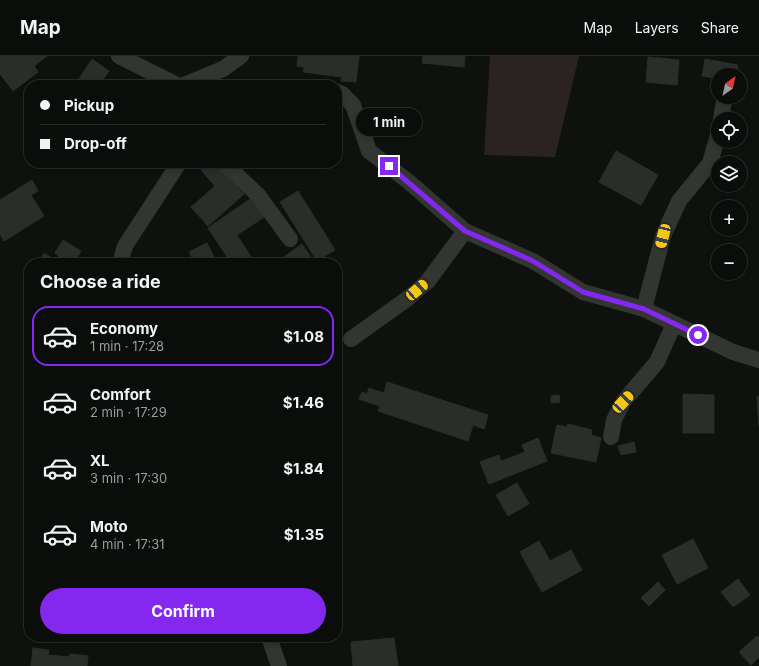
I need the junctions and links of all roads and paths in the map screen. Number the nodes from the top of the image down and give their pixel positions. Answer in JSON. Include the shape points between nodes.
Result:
{"nodes":[{"id":1,"x":119,"y":56,"type":"edge"},
{"id":2,"x":242,"y":56,"type":"edge"},
{"id":3,"x":167,"y":80,"type":"edge"},
{"id":4,"x":196,"y":80,"type":"edge"},
{"id":5,"x":342,"y":94,"type":"edge"},
{"id":6,"x":714,"y":148,"type":"edge"},
{"id":7,"x":176,"y":168,"type":"edge"},
{"id":8,"x":229,"y":168,"type":"edge"},
{"id":9,"x":465,"y":231,"type":"junction"},
{"id":10,"x":290,"y":239,"type":"dead end"},
{"id":11,"x":121,"y":258,"type":"edge"},
{"id":12,"x":644,"y":309,"type":"junction"},
{"id":13,"x":674,"y":324,"type":"junction"},
{"id":14,"x":351,"y":339,"type":"dead end"},
{"id":15,"x":759,"y":360,"type":"edge"},
{"id":16,"x":611,"y":437,"type":"dead end"},
{"id":17,"x":270,"y":642,"type":"edge"},
{"id":18,"x":278,"y":666,"type":"edge"}],
"edges":[{"from":1,"to":3,"type":"street"},
{"from":2,"to":4,"type":"street","via":[[223,69]]},
{"from":5,"to":9,"type":"street","via":[[353,105],[369,151]]},
{"from":6,"to":12,"type":"street","via":[[710,163],[679,201],[663,236]]},
{"from":7,"to":11,"type":"street","via":[[125,246]]},
{"from":8,"to":10,"type":"street","via":[[258,195]]},
{"from":9,"to":12,"type":"street","via":[[533,261],[583,292]]},
{"from":9,"to":14,"type":"street","via":[[428,281]]},
{"from":12,"to":13,"type":"street"},
{"from":13,"to":15,"type":"street","via":[[733,352]]},
{"from":13,"to":16,"type":"street","via":[[657,362],[623,402],[614,420]]},
{"from":17,"to":18,"type":"street"}]}
